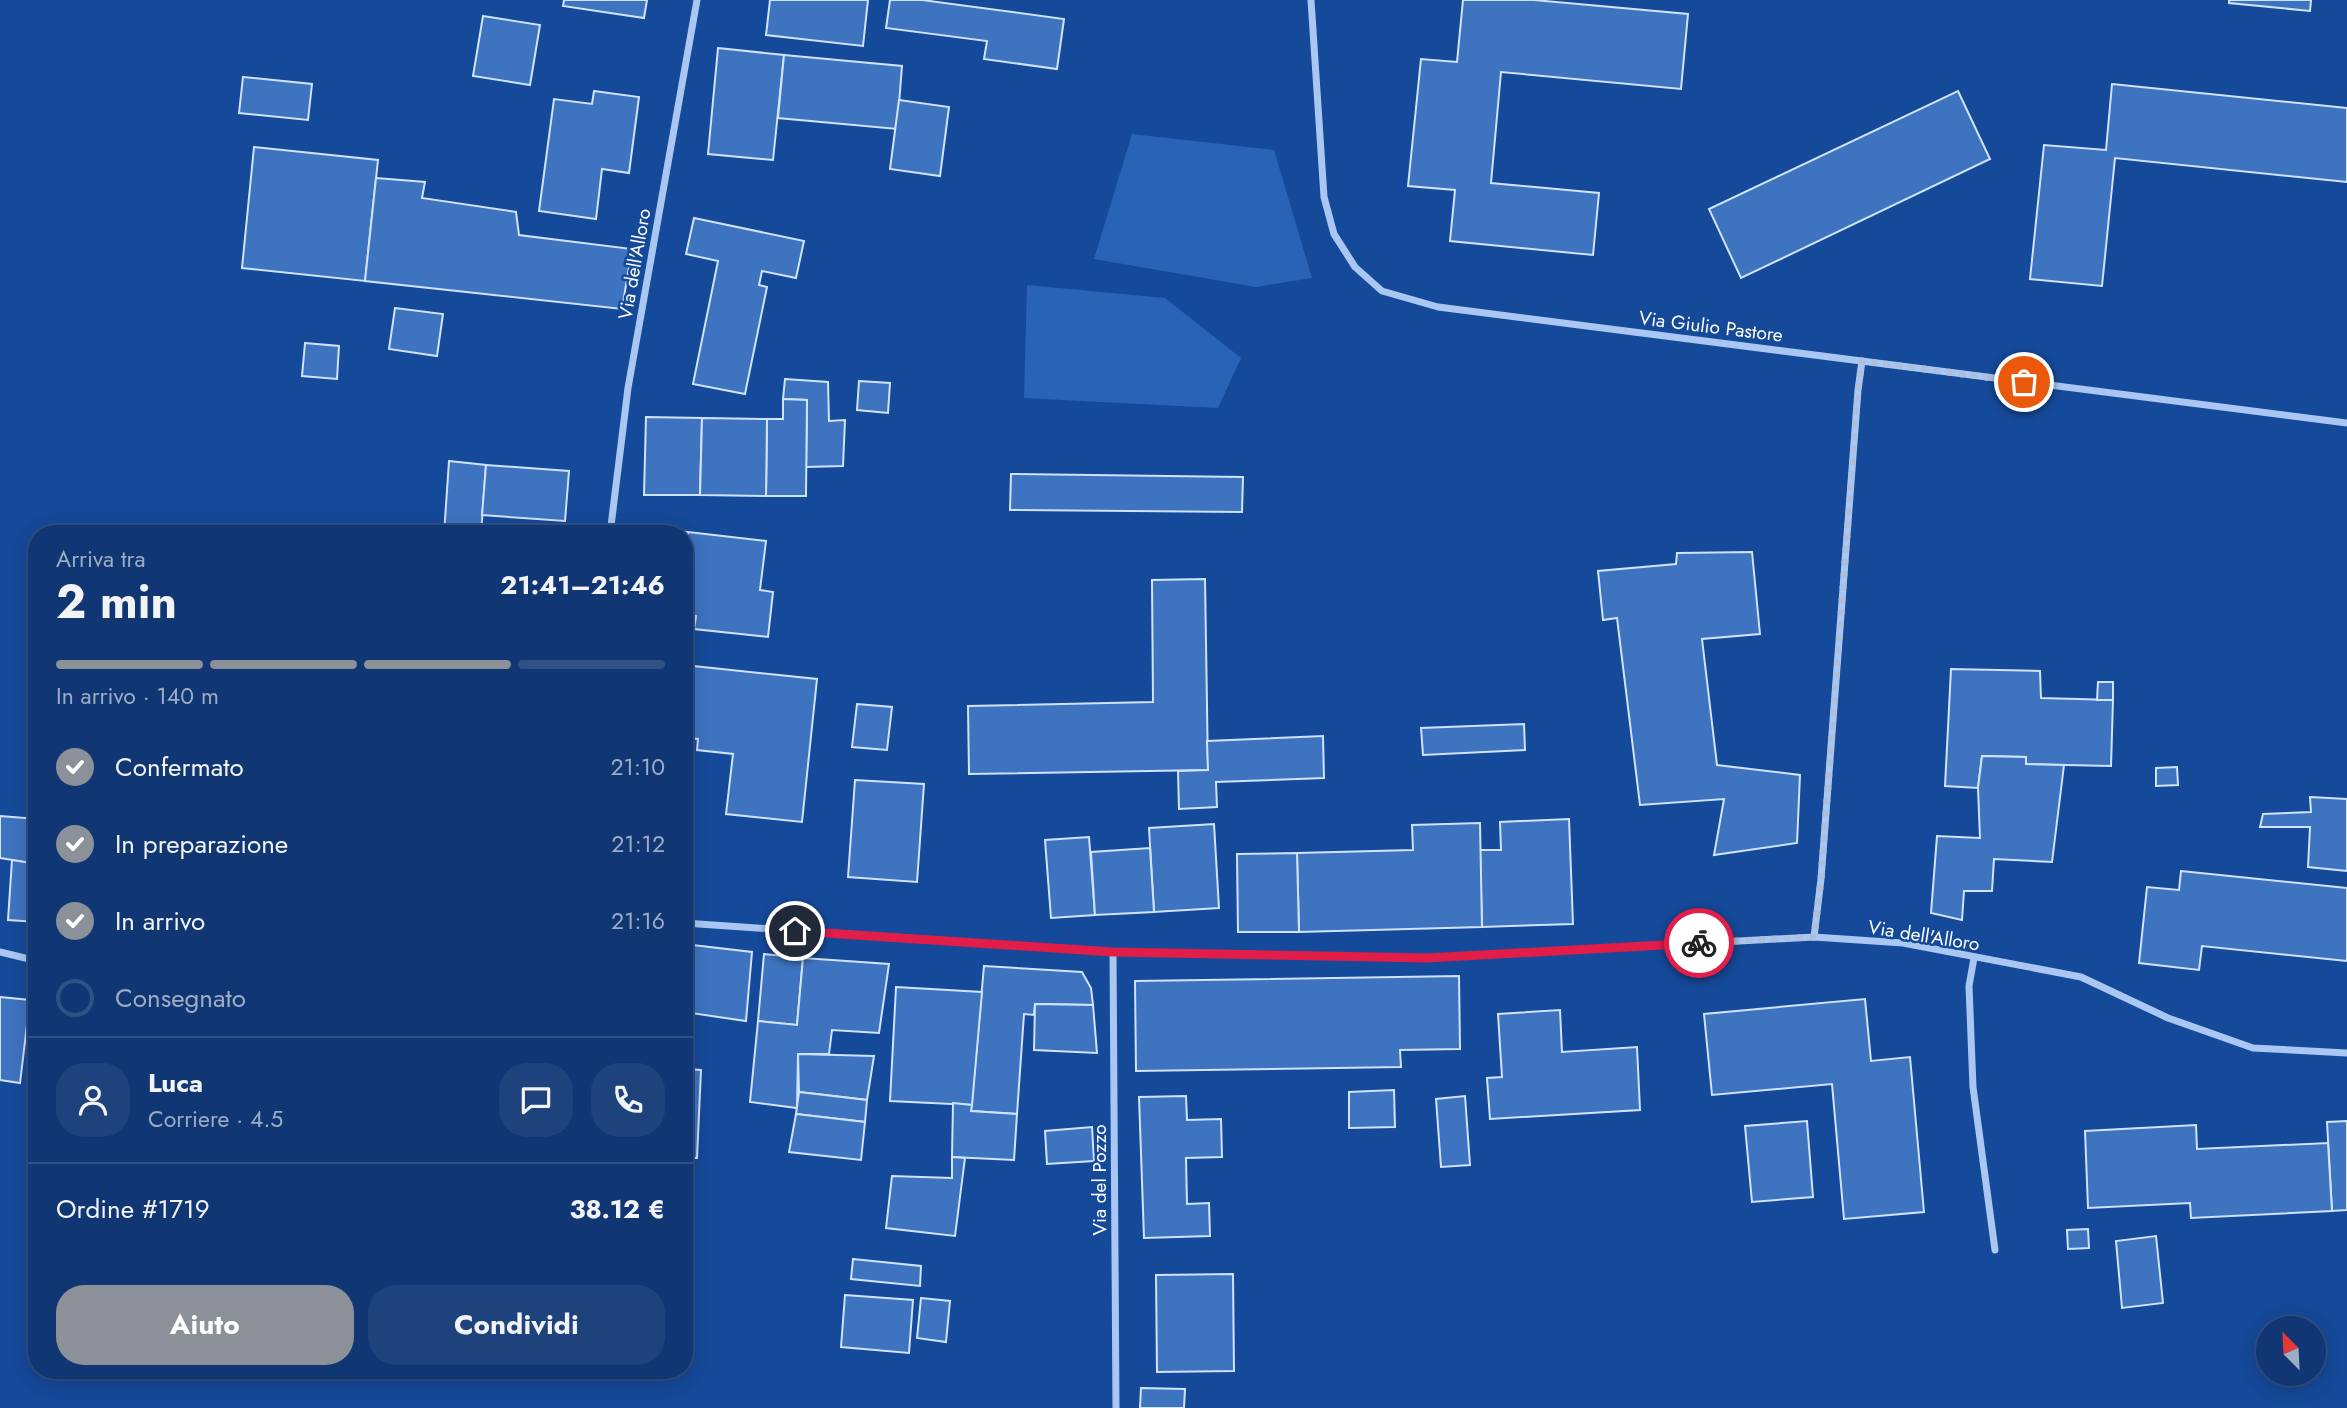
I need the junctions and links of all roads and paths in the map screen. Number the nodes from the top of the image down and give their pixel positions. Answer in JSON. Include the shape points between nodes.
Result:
{"nodes":[{"id":1,"x":698,"y":0,"type":"edge"},
{"id":2,"x":1311,"y":0,"type":"edge"},
{"id":3,"x":1862,"y":361,"type":"junction"},
{"id":4,"x":2347,"y":423,"type":"edge"},
{"id":5,"x":611,"y":525,"type":"edge"},
{"id":6,"x":693,"y":924,"type":"edge"},
{"id":7,"x":1814,"y":937,"type":"junction"},
{"id":8,"x":1113,"y":952,"type":"junction"},
{"id":9,"x":0,"y":953,"type":"edge"},
{"id":10,"x":1974,"y":958,"type":"junction"},
{"id":11,"x":28,"y":959,"type":"edge"},
{"id":12,"x":2347,"y":1053,"type":"edge"},
{"id":13,"x":1995,"y":1250,"type":"dead end"},
{"id":14,"x":1116,"y":1408,"type":"edge"}],
"edges":[{"from":1,"to":5,"type":"street","name":"Via dell'Alloro","via":[[628,388]]},
{"from":2,"to":3,"type":"street","name":"Via Giulio Pastore","via":[[1324,197],[1334,234],[1355,267],[1382,291],[1438,307]]},
{"from":3,"to":4,"type":"street","name":"Via Giulio Pastore"},
{"from":3,"to":7,"type":"street"},
{"from":6,"to":8,"type":"street","name":"Via dell'Alloro"},
{"from":7,"to":8,"type":"street","name":"Via dell'Alloro","via":[[1427,958]]},
{"from":7,"to":10,"type":"street","name":"Via dell'Alloro","via":[[1903,943]]},
{"from":8,"to":14,"type":"street","name":"Via del Pozzo"},
{"from":9,"to":11,"type":"street"},
{"from":10,"to":12,"type":"street","name":"Via dell'Alloro","via":[[2081,977],[2168,1018],[2253,1048]]},
{"from":10,"to":13,"type":"street","via":[[1969,986],[1972,1062]]}]}
